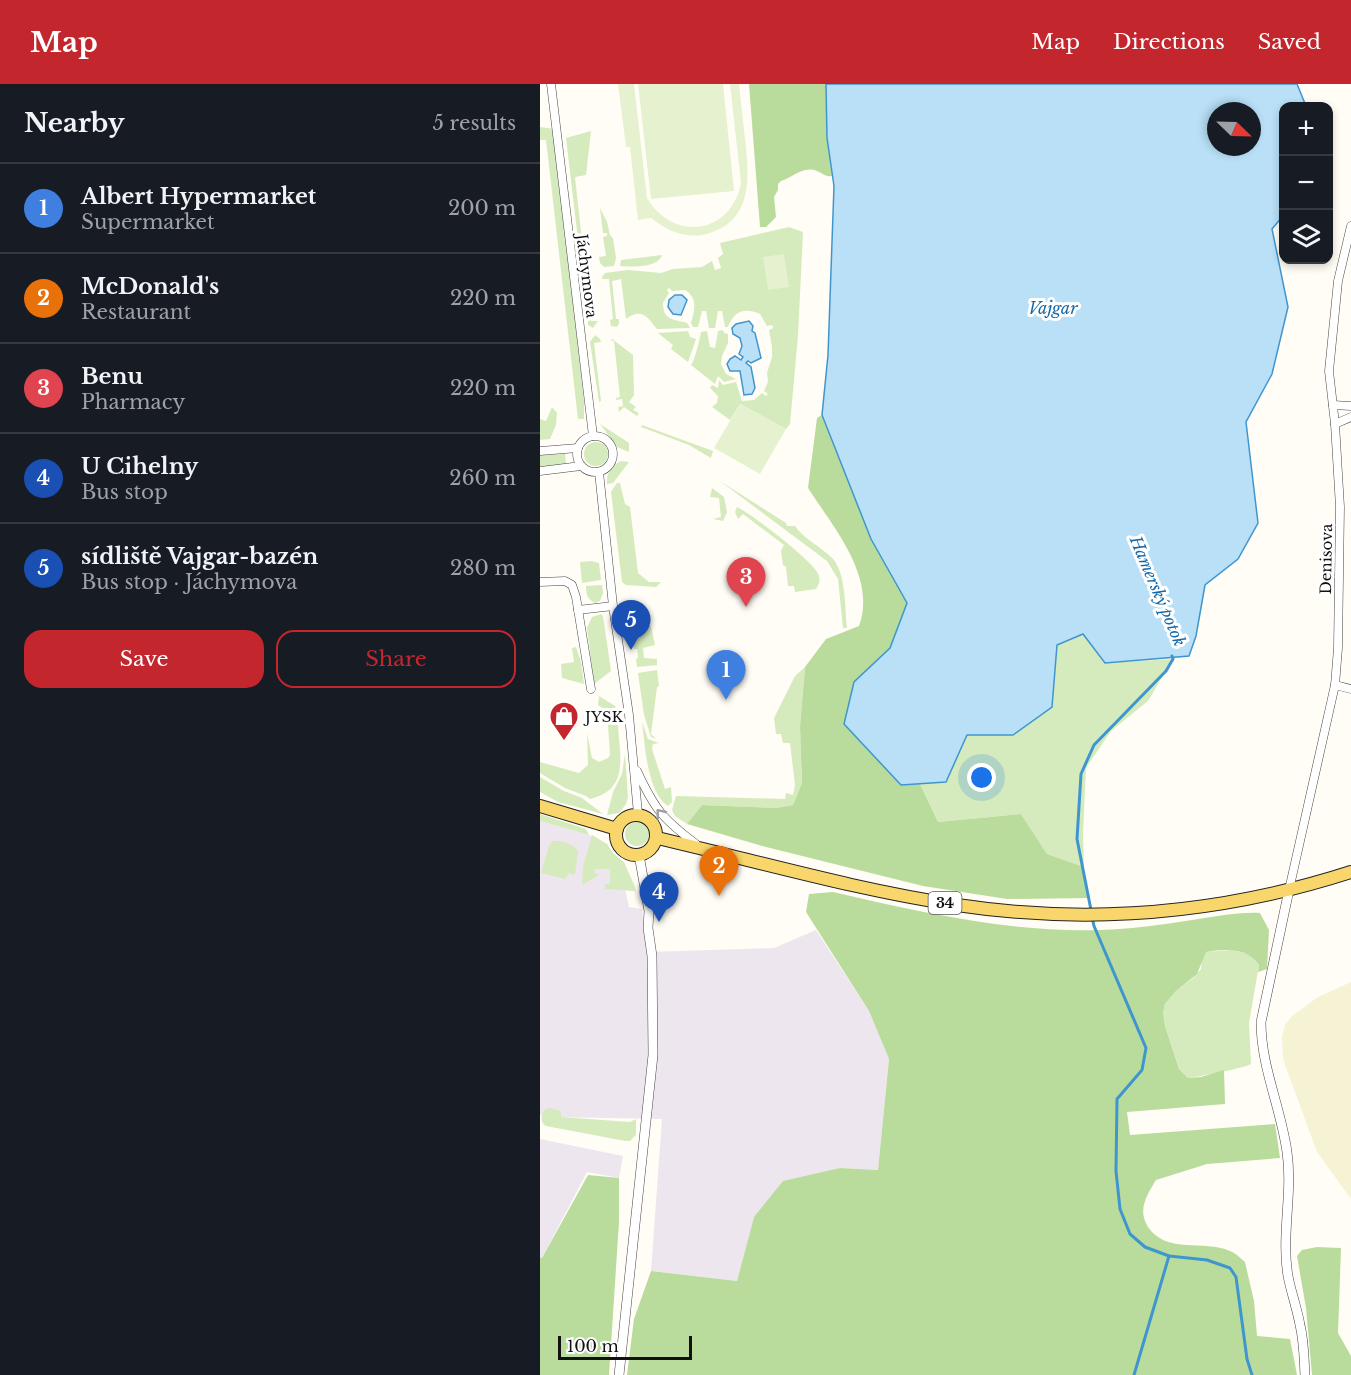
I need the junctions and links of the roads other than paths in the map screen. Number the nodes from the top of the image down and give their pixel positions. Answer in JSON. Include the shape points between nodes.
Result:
{"nodes":[{"id":1,"x":550,"y":84,"type":"edge"},
{"id":2,"x":1351,"y":226,"type":"edge"},
{"id":3,"x":1333,"y":405,"type":"junction"},
{"id":4,"x":1351,"y":406,"type":"edge"},
{"id":5,"x":1351,"y":417,"type":"edge"},
{"id":6,"x":1335,"y":424,"type":"junction"},
{"id":7,"x":593,"y":436,"type":"junction"},
{"id":8,"x":578,"y":448,"type":"junction"},
{"id":9,"x":540,"y":451,"type":"edge"},
{"id":10,"x":581,"y":466,"type":"junction"},
{"id":11,"x":540,"y":471,"type":"edge"},
{"id":12,"x":598,"y":472,"type":"junction"},
{"id":13,"x":540,"y":582,"type":"edge"},
{"id":14,"x":613,"y":606,"type":"junction"},
{"id":15,"x":578,"y":610,"type":"junction"},
{"id":16,"x":1335,"y":685,"type":"junction"},
{"id":17,"x":591,"y":689,"type":"dead end"},
{"id":18,"x":1351,"y":689,"type":"edge"},
{"id":19,"x":634,"y":765,"type":"junction"},
{"id":20,"x":540,"y":806,"type":"edge"},
{"id":21,"x":638,"y":814,"type":"junction"},
{"id":22,"x":617,"y":829,"type":"junction"},
{"id":23,"x":657,"y":838,"type":"junction"},
{"id":24,"x":702,"y":849,"type":"junction"},
{"id":25,"x":639,"y":855,"type":"junction"},
{"id":26,"x":1351,"y":872,"type":"edge"},
{"id":27,"x":1289,"y":890,"type":"junction"},
{"id":28,"x":620,"y":1375,"type":"edge"},
{"id":29,"x":1305,"y":1375,"type":"edge"}],
"edges":[{"from":1,"to":7,"type":"street","name":"Jáchymova"},
{"from":2,"to":3,"type":"street","name":"Denisova","via":[[1338,281],[1331,349]]},
{"from":3,"to":4,"type":"street"},
{"from":3,"to":6,"type":"street","name":"Denisova"},
{"from":5,"to":6,"type":"street"},
{"from":6,"to":16,"type":"street","name":"Denisova","via":[[1340,507]]},
{"from":7,"to":8,"type":"street"},
{"from":7,"to":12,"type":"street","via":[[606,439],[613,451],[611,463]]},
{"from":8,"to":9,"type":"street"},
{"from":8,"to":10,"type":"street"},
{"from":10,"to":11,"type":"street"},
{"from":10,"to":12,"type":"street"},
{"from":12,"to":14,"type":"street"},
{"from":13,"to":15,"type":"street","via":[[565,581],[572,585]]},
{"from":14,"to":15,"type":"street"},
{"from":14,"to":19,"type":"street"},
{"from":15,"to":17,"type":"street"},
{"from":16,"to":18,"type":"street"},
{"from":16,"to":27,"type":"street","name":"Denisova"},
{"from":19,"to":21,"type":"street"},
{"from":24,"to":19,"type":"street","one_way":true,"via":[[664,818]]},
{"from":20,"to":22,"type":"main road"},
{"from":21,"to":22,"type":"main road","via":[[625,818]]},
{"from":21,"to":23,"type":"main road","via":[[653,822]]},
{"from":22,"to":25,"type":"main road","via":[[619,846],[628,854]]},
{"from":23,"to":24,"type":"main road","number":"34"},
{"from":23,"to":25,"type":"main road","via":[[649,851]]},
{"from":24,"to":27,"type":"main road","number":"34","via":[[912,898],[1070,915],[1192,908]]},
{"from":25,"to":28,"type":"street","via":[[649,911],[653,1055]]},
{"from":26,"to":27,"type":"main road","number":"34"},
{"from":27,"to":29,"type":"street","via":[[1261,1022],[1261,1044],[1287,1152],[1288,1275],[1304,1343]]}]}
